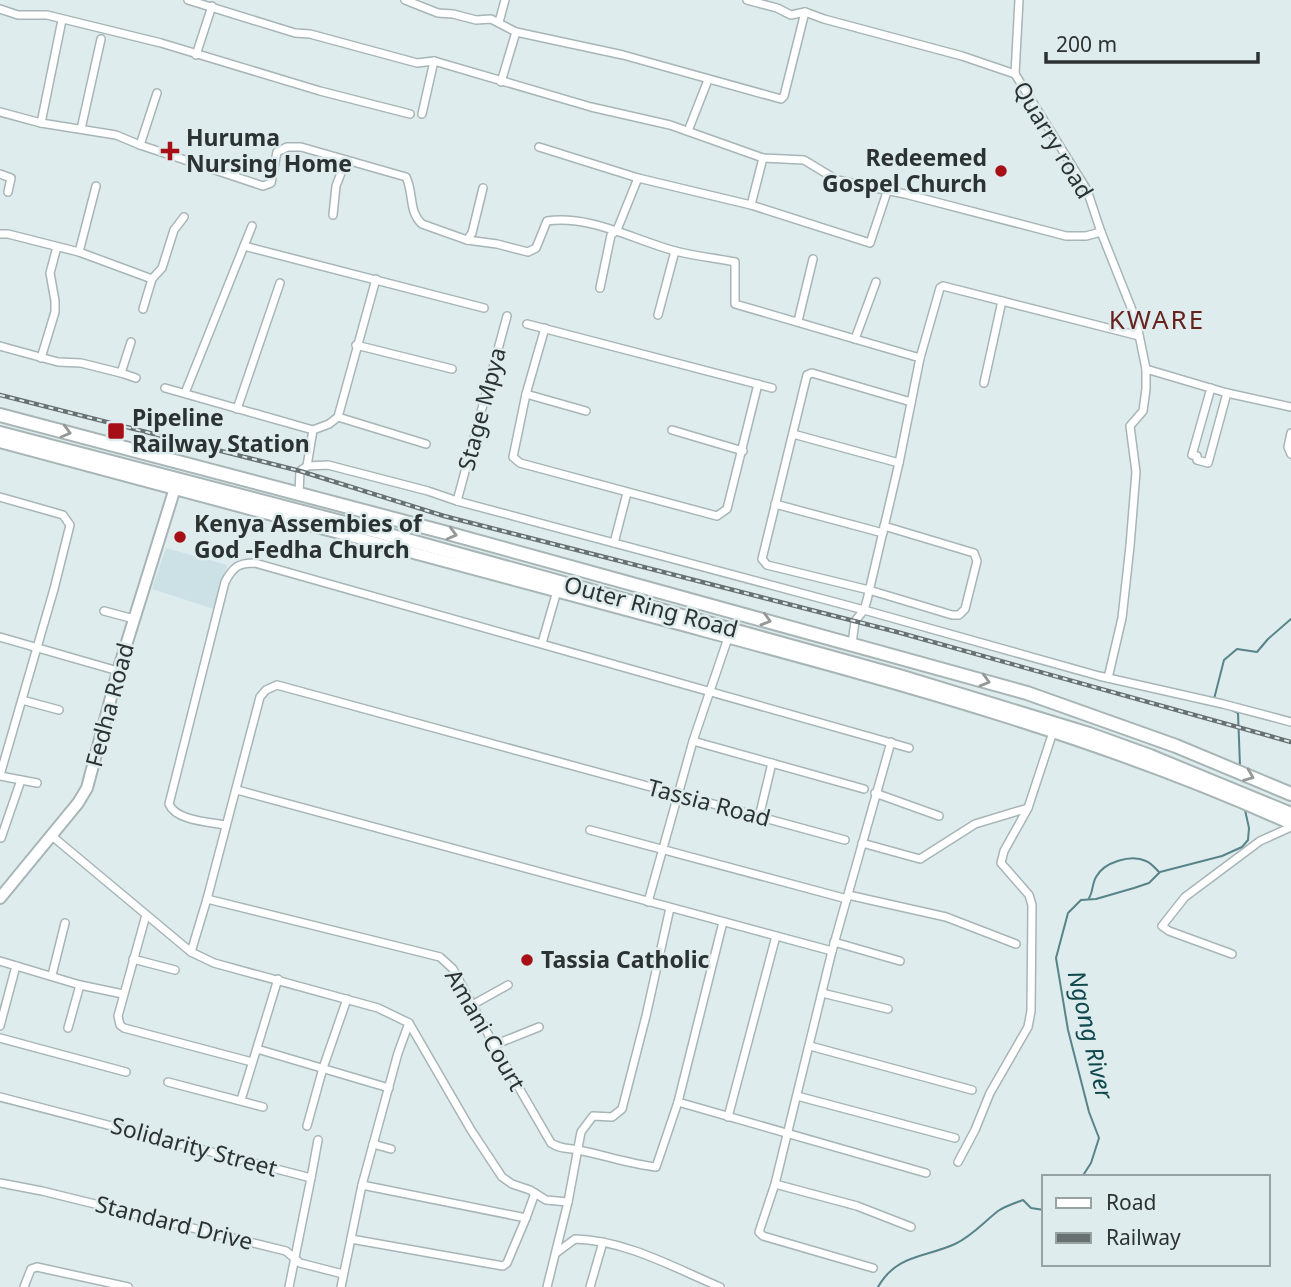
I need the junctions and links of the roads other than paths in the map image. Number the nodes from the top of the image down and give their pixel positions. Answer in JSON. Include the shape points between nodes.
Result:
{"nodes":[{"id":1,"x":188,"y":0,"type":"edge"},
{"id":2,"x":405,"y":0,"type":"edge"},
{"id":3,"x":505,"y":0,"type":"edge"},
{"id":4,"x":747,"y":0,"type":"edge"},
{"id":5,"x":1019,"y":0,"type":"edge"},
{"id":6,"x":212,"y":6,"type":"junction"},
{"id":7,"x":0,"y":9,"type":"edge"},
{"id":8,"x":805,"y":12,"type":"junction"},
{"id":9,"x":62,"y":20,"type":"junction"},
{"id":10,"x":499,"y":22,"type":"junction"},
{"id":11,"x":516,"y":32,"type":"junction"},
{"id":12,"x":101,"y":39,"type":"dead end"},
{"id":13,"x":196,"y":55,"type":"junction"},
{"id":14,"x":435,"y":61,"type":"junction"},
{"id":15,"x":1016,"y":74,"type":"junction"},
{"id":16,"x":708,"y":80,"type":"junction"},
{"id":17,"x":501,"y":82,"type":"junction"},
{"id":18,"x":157,"y":93,"type":"dead end"},
{"id":19,"x":0,"y":112,"type":"edge"},
{"id":20,"x":410,"y":114,"type":"dead end"},
{"id":21,"x":422,"y":114,"type":"dead end"},
{"id":22,"x":41,"y":123,"type":"junction"},
{"id":23,"x":81,"y":130,"type":"junction"},
{"id":24,"x":688,"y":131,"type":"junction"},
{"id":25,"x":140,"y":145,"type":"junction"},
{"id":26,"x":538,"y":147,"type":"dead end"},
{"id":27,"x":763,"y":158,"type":"junction"},
{"id":28,"x":346,"y":160,"type":"junction"},
{"id":29,"x":0,"y":174,"type":"edge"},
{"id":30,"x":638,"y":178,"type":"junction"},
{"id":31,"x":96,"y":186,"type":"dead end"},
{"id":32,"x":483,"y":188,"type":"dead end"},
{"id":33,"x":8,"y":192,"type":"dead end"},
{"id":34,"x":887,"y":192,"type":"junction"},
{"id":35,"x":751,"y":205,"type":"junction"},
{"id":36,"x":333,"y":215,"type":"dead end"},
{"id":37,"x":184,"y":217,"type":"dead end"},
{"id":38,"x":252,"y":226,"type":"dead end"},
{"id":39,"x":617,"y":230,"type":"junction"},
{"id":40,"x":1101,"y":232,"type":"junction"},
{"id":41,"x":0,"y":234,"type":"edge"},
{"id":42,"x":467,"y":240,"type":"junction"},
{"id":43,"x":244,"y":246,"type":"junction"},
{"id":44,"x":57,"y":247,"type":"junction"},
{"id":45,"x":675,"y":251,"type":"junction"},
{"id":46,"x":79,"y":252,"type":"junction"},
{"id":47,"x":813,"y":259,"type":"dead end"},
{"id":48,"x":152,"y":279,"type":"junction"},
{"id":49,"x":376,"y":279,"type":"junction"},
{"id":50,"x":876,"y":282,"type":"dead end"},
{"id":51,"x":280,"y":283,"type":"dead end"},
{"id":52,"x":600,"y":288,"type":"dead end"},
{"id":53,"x":1002,"y":301,"type":"junction"},
{"id":54,"x":143,"y":309,"type":"dead end"},
{"id":55,"x":484,"y":309,"type":"dead end"},
{"id":56,"x":658,"y":315,"type":"dead end"},
{"id":57,"x":507,"y":316,"type":"dead end"},
{"id":58,"x":1063,"y":318,"type":"junction"},
{"id":59,"x":798,"y":321,"type":"junction"},
{"id":60,"x":527,"y":324,"type":"dead end"},
{"id":61,"x":1060,"y":327,"type":"dead end"},
{"id":62,"x":545,"y":328,"type":"junction"},
{"id":63,"x":1139,"y":336,"type":"junction"},
{"id":64,"x":855,"y":339,"type":"junction"},
{"id":65,"x":131,"y":342,"type":"dead end"},
{"id":66,"x":356,"y":345,"type":"junction"},
{"id":67,"x":0,"y":346,"type":"edge"},
{"id":68,"x":41,"y":358,"type":"junction"},
{"id":69,"x":920,"y":358,"type":"junction"},
{"id":70,"x":452,"y":369,"type":"dead end"},
{"id":71,"x":1146,"y":369,"type":"junction"},
{"id":72,"x":121,"y":373,"type":"junction"},
{"id":73,"x":136,"y":378,"type":"dead end"},
{"id":74,"x":984,"y":383,"type":"dead end"},
{"id":75,"x":758,"y":384,"type":"junction"},
{"id":76,"x":165,"y":388,"type":"dead end"},
{"id":77,"x":772,"y":388,"type":"dead end"},
{"id":78,"x":1211,"y":388,"type":"junction"},
{"id":79,"x":185,"y":393,"type":"junction"},
{"id":80,"x":1227,"y":393,"type":"junction"},
{"id":81,"x":526,"y":394,"type":"junction"},
{"id":82,"x":911,"y":402,"type":"junction"},
{"id":83,"x":1291,"y":407,"type":"edge"},
{"id":84,"x":237,"y":409,"type":"junction"},
{"id":85,"x":586,"y":411,"type":"dead end"},
{"id":86,"x":0,"y":415,"type":"edge"},
{"id":87,"x":338,"y":417,"type":"junction"},
{"id":88,"x":313,"y":430,"type":"junction"},
{"id":89,"x":672,"y":430,"type":"dead end"},
{"id":90,"x":0,"y":433,"type":"edge"},
{"id":91,"x":1291,"y":433,"type":"edge"},
{"id":92,"x":793,"y":434,"type":"junction"},
{"id":93,"x":0,"y":442,"type":"edge"},
{"id":94,"x":426,"y":444,"type":"dead end"},
{"id":95,"x":743,"y":451,"type":"junction"},
{"id":96,"x":1291,"y":454,"type":"edge"},
{"id":97,"x":899,"y":463,"type":"junction"},
{"id":98,"x":307,"y":466,"type":"junction"},
{"id":99,"x":175,"y":488,"type":"junction"},
{"id":100,"x":299,"y":493,"type":"junction"},
{"id":101,"x":627,"y":494,"type":"junction"},
{"id":102,"x":0,"y":497,"type":"edge"},
{"id":103,"x":457,"y":501,"type":"junction"},
{"id":104,"x":775,"y":503,"type":"junction"},
{"id":105,"x":883,"y":530,"type":"junction"},
{"id":106,"x":614,"y":543,"type":"junction"},
{"id":107,"x":869,"y":590,"type":"junction"},
{"id":108,"x":556,"y":592,"type":"junction"},
{"id":109,"x":863,"y":610,"type":"junction"},
{"id":110,"x":104,"y":611,"type":"dead end"},
{"id":111,"x":134,"y":619,"type":"junction"},
{"id":112,"x":0,"y":637,"type":"edge"},
{"id":113,"x":728,"y":638,"type":"junction"},
{"id":114,"x":542,"y":643,"type":"junction"},
{"id":115,"x":852,"y":643,"type":"junction"},
{"id":116,"x":37,"y":648,"type":"junction"},
{"id":117,"x":118,"y":671,"type":"junction"},
{"id":118,"x":1108,"y":678,"type":"junction"},
{"id":119,"x":711,"y":691,"type":"junction"},
{"id":120,"x":22,"y":700,"type":"junction"},
{"id":121,"x":1000,"y":707,"type":"junction"},
{"id":122,"x":983,"y":709,"type":"junction"},
{"id":123,"x":59,"y":710,"type":"dead end"},
{"id":124,"x":1291,"y":722,"type":"edge"},
{"id":125,"x":1053,"y":732,"type":"junction"},
{"id":126,"x":693,"y":741,"type":"junction"},
{"id":127,"x":891,"y":743,"type":"junction"},
{"id":128,"x":909,"y":748,"type":"dead end"},
{"id":129,"x":1150,"y":756,"type":"junction"},
{"id":130,"x":772,"y":763,"type":"junction"},
{"id":131,"x":1158,"y":770,"type":"junction"},
{"id":132,"x":0,"y":776,"type":"edge"},
{"id":133,"x":21,"y":780,"type":"junction"},
{"id":134,"x":37,"y":783,"type":"dead end"},
{"id":135,"x":864,"y":789,"type":"dead end"},
{"id":136,"x":237,"y":790,"type":"junction"},
{"id":137,"x":1225,"y":791,"type":"junction"},
{"id":138,"x":875,"y":793,"type":"junction"},
{"id":139,"x":1291,"y":794,"type":"edge"},
{"id":140,"x":677,"y":795,"type":"junction"},
{"id":141,"x":1028,"y":808,"type":"junction"},
{"id":142,"x":1283,"y":814,"type":"edge"},
{"id":143,"x":939,"y":816,"type":"dead end"},
{"id":144,"x":759,"y":817,"type":"junction"},
{"id":145,"x":226,"y":825,"type":"junction"},
{"id":146,"x":1291,"y":825,"type":"edge"},
{"id":147,"x":590,"y":830,"type":"dead end"},
{"id":148,"x":52,"y":836,"type":"junction"},
{"id":149,"x":1,"y":838,"type":"edge"},
{"id":150,"x":845,"y":840,"type":"dead end"},
{"id":151,"x":862,"y":843,"type":"junction"},
{"id":152,"x":663,"y":849,"type":"junction"},
{"id":153,"x":848,"y":897,"type":"junction"},
{"id":154,"x":0,"y":898,"type":"edge"},
{"id":155,"x":207,"y":899,"type":"junction"},
{"id":156,"x":648,"y":901,"type":"junction"},
{"id":157,"x":670,"y":908,"type":"junction"},
{"id":158,"x":146,"y":915,"type":"junction"},
{"id":159,"x":723,"y":922,"type":"junction"},
{"id":160,"x":65,"y":923,"type":"dead end"},
{"id":161,"x":776,"y":936,"type":"junction"},
{"id":162,"x":834,"y":943,"type":"junction"},
{"id":163,"x":1016,"y":944,"type":"dead end"},
{"id":164,"x":832,"y":951,"type":"junction"},
{"id":165,"x":191,"y":952,"type":"junction"},
{"id":166,"x":1232,"y":954,"type":"dead end"},
{"id":167,"x":133,"y":959,"type":"junction"},
{"id":168,"x":0,"y":961,"type":"edge"},
{"id":169,"x":900,"y":961,"type":"dead end"},
{"id":170,"x":16,"y":966,"type":"junction"},
{"id":171,"x":175,"y":970,"type":"dead end"},
{"id":172,"x":51,"y":975,"type":"junction"},
{"id":173,"x":278,"y":979,"type":"junction"},
{"id":174,"x":80,"y":985,"type":"junction"},
{"id":175,"x":508,"y":985,"type":"dead end"},
{"id":176,"x":822,"y":993,"type":"junction"},
{"id":177,"x":123,"y":994,"type":"junction"},
{"id":178,"x":347,"y":999,"type":"junction"},
{"id":179,"x":472,"y":1005,"type":"junction"},
{"id":180,"x":888,"y":1010,"type":"dead end"},
{"id":181,"x":409,"y":1023,"type":"junction"},
{"id":182,"x":0,"y":1026,"type":"edge"},
{"id":183,"x":539,"y":1027,"type":"dead end"},
{"id":184,"x":68,"y":1028,"type":"dead end"},
{"id":185,"x":0,"y":1038,"type":"edge"},
{"id":186,"x":494,"y":1045,"type":"junction"},
{"id":187,"x":810,"y":1046,"type":"junction"},
{"id":188,"x":257,"y":1049,"type":"junction"},
{"id":189,"x":252,"y":1062,"type":"junction"},
{"id":190,"x":323,"y":1068,"type":"junction"},
{"id":191,"x":125,"y":1072,"type":"dead end"},
{"id":192,"x":168,"y":1082,"type":"dead end"},
{"id":193,"x":388,"y":1088,"type":"junction"},
{"id":194,"x":972,"y":1090,"type":"dead end"},
{"id":195,"x":797,"y":1096,"type":"junction"},
{"id":196,"x":0,"y":1097,"type":"edge"},
{"id":197,"x":241,"y":1100,"type":"junction"},
{"id":198,"x":678,"y":1102,"type":"junction"},
{"id":199,"x":264,"y":1107,"type":"dead end"},
{"id":200,"x":728,"y":1117,"type":"junction"},
{"id":201,"x":307,"y":1126,"type":"dead end"},
{"id":202,"x":787,"y":1135,"type":"junction"},
{"id":203,"x":955,"y":1138,"type":"dead end"},
{"id":204,"x":318,"y":1140,"type":"dead end"},
{"id":205,"x":373,"y":1144,"type":"junction"},
{"id":206,"x":391,"y":1149,"type":"dead end"},
{"id":207,"x":576,"y":1150,"type":"junction"},
{"id":208,"x":958,"y":1162,"type":"dead end"},
{"id":209,"x":926,"y":1173,"type":"dead end"},
{"id":210,"x":311,"y":1178,"type":"junction"},
{"id":211,"x":0,"y":1183,"type":"edge"},
{"id":212,"x":775,"y":1184,"type":"junction"},
{"id":213,"x":362,"y":1185,"type":"junction"},
{"id":214,"x":535,"y":1193,"type":"junction"},
{"id":215,"x":568,"y":1202,"type":"junction"},
{"id":216,"x":526,"y":1218,"type":"junction"},
{"id":217,"x":911,"y":1227,"type":"dead end"},
{"id":218,"x":351,"y":1239,"type":"junction"},
{"id":219,"x":603,"y":1242,"type":"junction"},
{"id":220,"x":556,"y":1253,"type":"junction"},
{"id":221,"x":294,"y":1256,"type":"junction"},
{"id":222,"x":873,"y":1268,"type":"dead end"},
{"id":223,"x":343,"y":1274,"type":"junction"},
{"id":224,"x":24,"y":1287,"type":"edge"},
{"id":225,"x":128,"y":1287,"type":"edge"},
{"id":226,"x":289,"y":1287,"type":"edge"},
{"id":227,"x":341,"y":1287,"type":"edge"},
{"id":228,"x":547,"y":1287,"type":"edge"},
{"id":229,"x":590,"y":1287,"type":"edge"},
{"id":230,"x":720,"y":1287,"type":"edge"}],
"edges":[{"from":1,"to":6,"type":"street"},
{"from":2,"to":10,"type":"street","via":[[438,13]]},
{"from":3,"to":10,"type":"street"},
{"from":4,"to":8,"type":"street","name":"Quarry road","via":[[790,15]]},
{"from":5,"to":15,"type":"street"},
{"from":6,"to":13,"type":"street"},
{"from":6,"to":14,"type":"street","via":[[295,33],[417,63]]},
{"from":7,"to":9,"type":"street"},
{"from":8,"to":15,"type":"street","name":"Quarry road"},
{"from":8,"to":16,"type":"street","via":[[784,97]]},
{"from":9,"to":13,"type":"street"},
{"from":9,"to":22,"type":"street"},
{"from":10,"to":11,"type":"street"},
{"from":11,"to":16,"type":"street"},
{"from":11,"to":17,"type":"street"},
{"from":12,"to":23,"type":"street"},
{"from":13,"to":20,"type":"street"},
{"from":14,"to":17,"type":"street"},
{"from":14,"to":21,"type":"street"},
{"from":15,"to":40,"type":"street","name":"Quarry road","via":[[1072,162]]},
{"from":16,"to":24,"type":"street"},
{"from":17,"to":24,"type":"street"},
{"from":18,"to":25,"type":"street"},
{"from":19,"to":22,"type":"street"},
{"from":22,"to":23,"type":"street"},
{"from":23,"to":25,"type":"street","via":[[116,135]]},
{"from":24,"to":27,"type":"street"},
{"from":25,"to":28,"type":"street","via":[[263,186],[271,183],[277,152],[286,147]]},
{"from":26,"to":30,"type":"street"},
{"from":27,"to":34,"type":"street","via":[[804,160],[837,180]]},
{"from":27,"to":35,"type":"street"},
{"from":28,"to":36,"type":"street"},
{"from":28,"to":42,"type":"street","via":[[406,177],[418,220]]},
{"from":29,"to":33,"type":"street","via":[[11,178]]},
{"from":30,"to":35,"type":"street"},
{"from":30,"to":39,"type":"street"},
{"from":31,"to":46,"type":"street"},
{"from":32,"to":42,"type":"street"},
{"from":34,"to":35,"type":"street","via":[[870,243]]},
{"from":34,"to":40,"type":"street","via":[[1066,236]]},
{"from":37,"to":48,"type":"street","via":[[174,230],[162,268]]},
{"from":38,"to":43,"type":"street"},
{"from":39,"to":42,"type":"street","via":[[551,220],[536,248],[528,252]]},
{"from":39,"to":45,"type":"street"},
{"from":39,"to":52,"type":"street","via":[[611,235]]},
{"from":40,"to":63,"type":"street","name":"Quarry road","via":[[1129,298]]},
{"from":41,"to":44,"type":"street"},
{"from":43,"to":49,"type":"street"},
{"from":43,"to":79,"type":"street"},
{"from":44,"to":46,"type":"street"},
{"from":44,"to":68,"type":"street","via":[[50,273],[55,312]]},
{"from":45,"to":56,"type":"street"},
{"from":45,"to":59,"type":"street","via":[[735,262],[735,304]]},
{"from":46,"to":48,"type":"street"},
{"from":47,"to":59,"type":"street"},
{"from":48,"to":54,"type":"street"},
{"from":49,"to":55,"type":"street"},
{"from":49,"to":66,"type":"street"},
{"from":50,"to":64,"type":"street"},
{"from":51,"to":84,"type":"street"},
{"from":53,"to":58,"type":"street"},
{"from":53,"to":69,"type":"street","via":[[940,288]]},
{"from":53,"to":74,"type":"street"},
{"from":57,"to":103,"type":"street","name":"Stage Mpya"},
{"from":58,"to":61,"type":"street"},
{"from":58,"to":63,"type":"street"},
{"from":59,"to":64,"type":"street"},
{"from":60,"to":62,"type":"street"},
{"from":62,"to":75,"type":"street"},
{"from":62,"to":81,"type":"street"},
{"from":63,"to":71,"type":"street","name":"Quarry road"},
{"from":64,"to":69,"type":"street"},
{"from":65,"to":72,"type":"street"},
{"from":66,"to":70,"type":"street"},
{"from":66,"to":87,"type":"street"},
{"from":67,"to":68,"type":"street"},
{"from":68,"to":72,"type":"street"},
{"from":69,"to":82,"type":"street"},
{"from":71,"to":78,"type":"street"},
{"from":71,"to":118,"type":"street","name":"Quarry road","via":[[1143,411],[1130,426],[1136,472],[1130,545],[1122,618]]},
{"from":72,"to":73,"type":"street"},
{"from":75,"to":77,"type":"street"},
{"from":75,"to":95,"type":"street"},
{"from":76,"to":79,"type":"street"},
{"from":78,"to":80,"type":"street"},
{"from":78,"to":80,"type":"street","via":[[1192,455],[1197,460],[1208,463]]},
{"from":79,"to":84,"type":"street"},
{"from":80,"to":83,"type":"street"},
{"from":81,"to":85,"type":"street"},
{"from":81,"to":101,"type":"street","via":[[512,453],[515,460]]},
{"from":82,"to":92,"type":"street","via":[[810,373]]},
{"from":82,"to":97,"type":"street"},
{"from":84,"to":88,"type":"street"},
{"from":86,"to":100,"type":"main road","name":"Outer Ring Road","one_way":true},
{"from":87,"to":88,"type":"street"},
{"from":87,"to":94,"type":"street"},
{"from":88,"to":98,"type":"street"},
{"from":89,"to":95,"type":"street"},
{"from":90,"to":121,"type":"main road","name":"Outer Ring Road","via":[[773,640]]},
{"from":91,"to":96,"type":"street"},
{"from":92,"to":97,"type":"street"},
{"from":92,"to":104,"type":"street"},
{"from":93,"to":99,"type":"main road"},
{"from":95,"to":101,"type":"street","via":[[727,509],[717,516]]},
{"from":97,"to":105,"type":"street"},
{"from":98,"to":100,"type":"street","via":[[300,471]]},
{"from":98,"to":103,"type":"street","via":[[328,465]]},
{"from":99,"to":108,"type":"main road"},
{"from":99,"to":111,"type":"main road","name":"Fedha Road"},
{"from":100,"to":115,"type":"main road","name":"Outer Ring Road","one_way":true},
{"from":101,"to":106,"type":"street"},
{"from":102,"to":116,"type":"street","via":[[62,515],[70,525]]},
{"from":103,"to":106,"type":"street"},
{"from":104,"to":105,"type":"street"},
{"from":104,"to":107,"type":"street","via":[[763,562]]},
{"from":105,"to":107,"type":"street"},
{"from":105,"to":107,"type":"street","via":[[971,550],[977,561],[965,609],[958,614]]},
{"from":106,"to":109,"type":"street"},
{"from":107,"to":109,"type":"street"},
{"from":108,"to":113,"type":"main road"},
{"from":108,"to":114,"type":"street"},
{"from":109,"to":115,"type":"street","via":[[855,621]]},
{"from":109,"to":118,"type":"street"},
{"from":110,"to":111,"type":"street"},
{"from":111,"to":117,"type":"main road","name":"Fedha Road"},
{"from":112,"to":116,"type":"street"},
{"from":113,"to":119,"type":"street"},
{"from":113,"to":122,"type":"main road"},
{"from":114,"to":119,"type":"street"},
{"from":114,"to":145,"type":"street","via":[[255,563],[237,565],[225,582],[169,804],[176,813]]},
{"from":115,"to":139,"type":"main road","name":"Outer Ring Road","one_way":true,"via":[[1027,693]]},
{"from":116,"to":117,"type":"street"},
{"from":116,"to":120,"type":"street"},
{"from":117,"to":148,"type":"main road","name":"Fedha Road","via":[[87,788]]},
{"from":118,"to":124,"type":"street"},
{"from":119,"to":126,"type":"street"},
{"from":119,"to":127,"type":"street"},
{"from":120,"to":123,"type":"street"},
{"from":120,"to":132,"type":"street"},
{"from":121,"to":122,"type":"main road"},
{"from":121,"to":129,"type":"main road","name":"Outer Ring Road"},
{"from":122,"to":125,"type":"main road"},
{"from":125,"to":131,"type":"main road"},
{"from":125,"to":141,"type":"street"},
{"from":126,"to":130,"type":"street"},
{"from":126,"to":140,"type":"street"},
{"from":127,"to":128,"type":"street"},
{"from":127,"to":138,"type":"street"},
{"from":129,"to":131,"type":"main road"},
{"from":129,"to":137,"type":"main road","name":"Outer Ring Road"},
{"from":130,"to":135,"type":"street"},
{"from":130,"to":144,"type":"street"},
{"from":131,"to":137,"type":"main road"},
{"from":132,"to":133,"type":"street"},
{"from":133,"to":134,"type":"street"},
{"from":133,"to":149,"type":"street"},
{"from":136,"to":140,"type":"street","name":"Tassia Road","via":[[261,697],[277,685]]},
{"from":136,"to":145,"type":"street"},
{"from":136,"to":156,"type":"street"},
{"from":137,"to":142,"type":"main road","name":"Outer Ring Road"},
{"from":138,"to":143,"type":"street"},
{"from":138,"to":151,"type":"street"},
{"from":140,"to":144,"type":"street","name":"Tassia Road"},
{"from":140,"to":152,"type":"street"},
{"from":141,"to":151,"type":"street","via":[[975,824],[920,859]]},
{"from":141,"to":208,"type":"street","via":[[1001,863],[1029,895],[1032,905],[1028,1027]]},
{"from":142,"to":146,"type":"main road"},
{"from":144,"to":150,"type":"street","name":"Tassia Road"},
{"from":145,"to":155,"type":"street"},
{"from":146,"to":166,"type":"street","via":[[1260,841],[1185,897],[1162,926]]},
{"from":147,"to":152,"type":"street"},
{"from":148,"to":154,"type":"main road","name":"Fedha Road"},
{"from":148,"to":158,"type":"street"},
{"from":151,"to":153,"type":"street"},
{"from":152,"to":153,"type":"street"},
{"from":152,"to":156,"type":"street"},
{"from":153,"to":162,"type":"street"},
{"from":153,"to":163,"type":"street","via":[[946,917]]},
{"from":155,"to":165,"type":"street"},
{"from":155,"to":179,"type":"street","name":"Amani Court","via":[[440,957],[453,969]]},
{"from":156,"to":157,"type":"street"},
{"from":157,"to":159,"type":"street"},
{"from":157,"to":207,"type":"street","via":[[622,1109],[612,1117],[589,1119]]},
{"from":158,"to":165,"type":"street"},
{"from":158,"to":167,"type":"street"},
{"from":159,"to":161,"type":"street"},
{"from":159,"to":198,"type":"street"},
{"from":160,"to":172,"type":"street"},
{"from":161,"to":164,"type":"street"},
{"from":161,"to":200,"type":"street"},
{"from":162,"to":164,"type":"street"},
{"from":162,"to":169,"type":"street"},
{"from":164,"to":176,"type":"street"},
{"from":165,"to":173,"type":"street"},
{"from":167,"to":171,"type":"street"},
{"from":167,"to":177,"type":"street"},
{"from":168,"to":170,"type":"street"},
{"from":170,"to":172,"type":"street"},
{"from":170,"to":182,"type":"street"},
{"from":172,"to":174,"type":"street"},
{"from":173,"to":178,"type":"street"},
{"from":173,"to":188,"type":"street"},
{"from":174,"to":177,"type":"street"},
{"from":174,"to":184,"type":"street"},
{"from":175,"to":179,"type":"street"},
{"from":176,"to":180,"type":"street"},
{"from":176,"to":187,"type":"street"},
{"from":177,"to":189,"type":"street","via":[[118,1016],[124,1028]]},
{"from":178,"to":181,"type":"street"},
{"from":178,"to":190,"type":"street"},
{"from":179,"to":186,"type":"street","name":"Amani Court"},
{"from":181,"to":193,"type":"street"},
{"from":181,"to":214,"type":"street","via":[[502,1177]]},
{"from":183,"to":186,"type":"street"},
{"from":185,"to":191,"type":"street"},
{"from":186,"to":207,"type":"street","name":"Amani Court","via":[[547,1139],[560,1148]]},
{"from":187,"to":194,"type":"street"},
{"from":187,"to":195,"type":"street"},
{"from":188,"to":189,"type":"street"},
{"from":188,"to":190,"type":"street"},
{"from":189,"to":197,"type":"street"},
{"from":190,"to":193,"type":"street"},
{"from":190,"to":201,"type":"street"},
{"from":192,"to":197,"type":"street"},
{"from":193,"to":205,"type":"street"},
{"from":195,"to":202,"type":"street"},
{"from":195,"to":203,"type":"street"},
{"from":196,"to":210,"type":"street","name":"Solidarity Street"},
{"from":197,"to":199,"type":"street"},
{"from":198,"to":200,"type":"street"},
{"from":198,"to":207,"type":"street","name":"Amani Court","via":[[656,1167]]},
{"from":200,"to":202,"type":"street"},
{"from":202,"to":209,"type":"street"},
{"from":202,"to":212,"type":"street"},
{"from":204,"to":210,"type":"street"},
{"from":205,"to":206,"type":"street"},
{"from":205,"to":213,"type":"street"},
{"from":207,"to":215,"type":"street"},
{"from":210,"to":221,"type":"street"},
{"from":211,"to":221,"type":"street","name":"Standard Drive","via":[[170,1221]]},
{"from":212,"to":217,"type":"street","via":[[857,1206]]},
{"from":212,"to":222,"type":"street","via":[[759,1233]]},
{"from":213,"to":216,"type":"street"},
{"from":213,"to":218,"type":"street"},
{"from":214,"to":215,"type":"street","via":[[545,1200]]},
{"from":214,"to":216,"type":"street"},
{"from":215,"to":220,"type":"street"},
{"from":216,"to":218,"type":"street","via":[[503,1266]]},
{"from":218,"to":223,"type":"street"},
{"from":219,"to":220,"type":"street","via":[[575,1239]]},
{"from":219,"to":229,"type":"street"},
{"from":219,"to":230,"type":"street"},
{"from":220,"to":228,"type":"street"},
{"from":221,"to":223,"type":"street","name":"Standard Drive","via":[[300,1262]]},
{"from":221,"to":226,"type":"street"},
{"from":223,"to":227,"type":"street"},
{"from":224,"to":225,"type":"street","via":[[31,1269],[37,1267]]}]}
